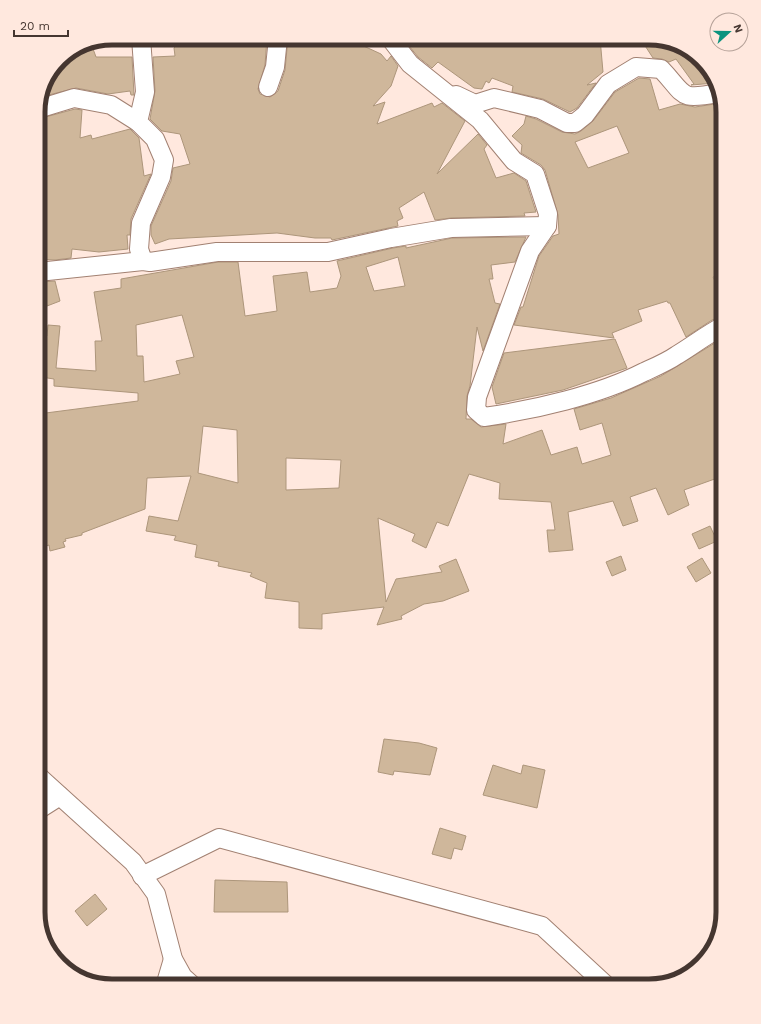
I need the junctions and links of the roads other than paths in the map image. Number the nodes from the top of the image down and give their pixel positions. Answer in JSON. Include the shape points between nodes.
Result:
{"nodes":[{"id":1,"x":142,"y":45,"type":"edge"},
{"id":2,"x":277,"y":45,"type":"edge"},
{"id":3,"x":395,"y":45,"type":"edge"},
{"id":4,"x":268,"y":87,"type":"dead end"},
{"id":5,"x":439,"y":87,"type":"junction"},
{"id":6,"x":714,"y":94,"type":"edge"},
{"id":7,"x":45,"y":107,"type":"edge"},
{"id":8,"x":138,"y":122,"type":"junction"},
{"id":9,"x":547,"y":226,"type":"junction"},
{"id":10,"x":143,"y":261,"type":"junction"},
{"id":11,"x":45,"y":271,"type":"edge"},
{"id":12,"x":716,"y":330,"type":"edge"},
{"id":13,"x":45,"y":782,"type":"edge"},
{"id":14,"x":60,"y":796,"type":"junction"},
{"id":15,"x":45,"y":806,"type":"edge"},
{"id":16,"x":142,"y":876,"type":"junction"},
{"id":17,"x":173,"y":959,"type":"junction"},
{"id":18,"x":166,"y":979,"type":"edge"},
{"id":19,"x":185,"y":979,"type":"edge"},
{"id":20,"x":599,"y":979,"type":"edge"}],
"edges":[{"from":1,"to":8,"type":"street","via":[[145,92]]},
{"from":2,"to":4,"type":"street","via":[[275,67]]},
{"from":3,"to":5,"type":"street","via":[[410,64]]},
{"from":5,"to":6,"type":"street","via":[[475,104],[494,98],[540,108],[567,123],[575,123],[585,115],[608,84],[636,67],[661,69],[679,91],[690,97]]},
{"from":5,"to":9,"type":"street","via":[[480,120],[514,161],[535,174],[548,214]]},
{"from":7,"to":8,"type":"street","via":[[74,98],[111,106]]},
{"from":8,"to":10,"type":"street","via":[[155,138],[164,160],[161,177],[141,223],[139,249]]},
{"from":9,"to":10,"type":"street","via":[[451,228],[328,252],[217,252]]},
{"from":9,"to":12,"type":"street","via":[[530,251],[477,397],[476,410],[484,418],[601,391],[676,356]]},
{"from":10,"to":11,"type":"street"},
{"from":13,"to":14,"type":"street"},
{"from":14,"to":15,"type":"street"},
{"from":14,"to":16,"type":"street","via":[[133,862]]},
{"from":16,"to":17,"type":"street","via":[[156,894]]},
{"from":16,"to":20,"type":"street","via":[[219,838],[542,926]]},
{"from":17,"to":18,"type":"street"},
{"from":17,"to":19,"type":"street"}]}
